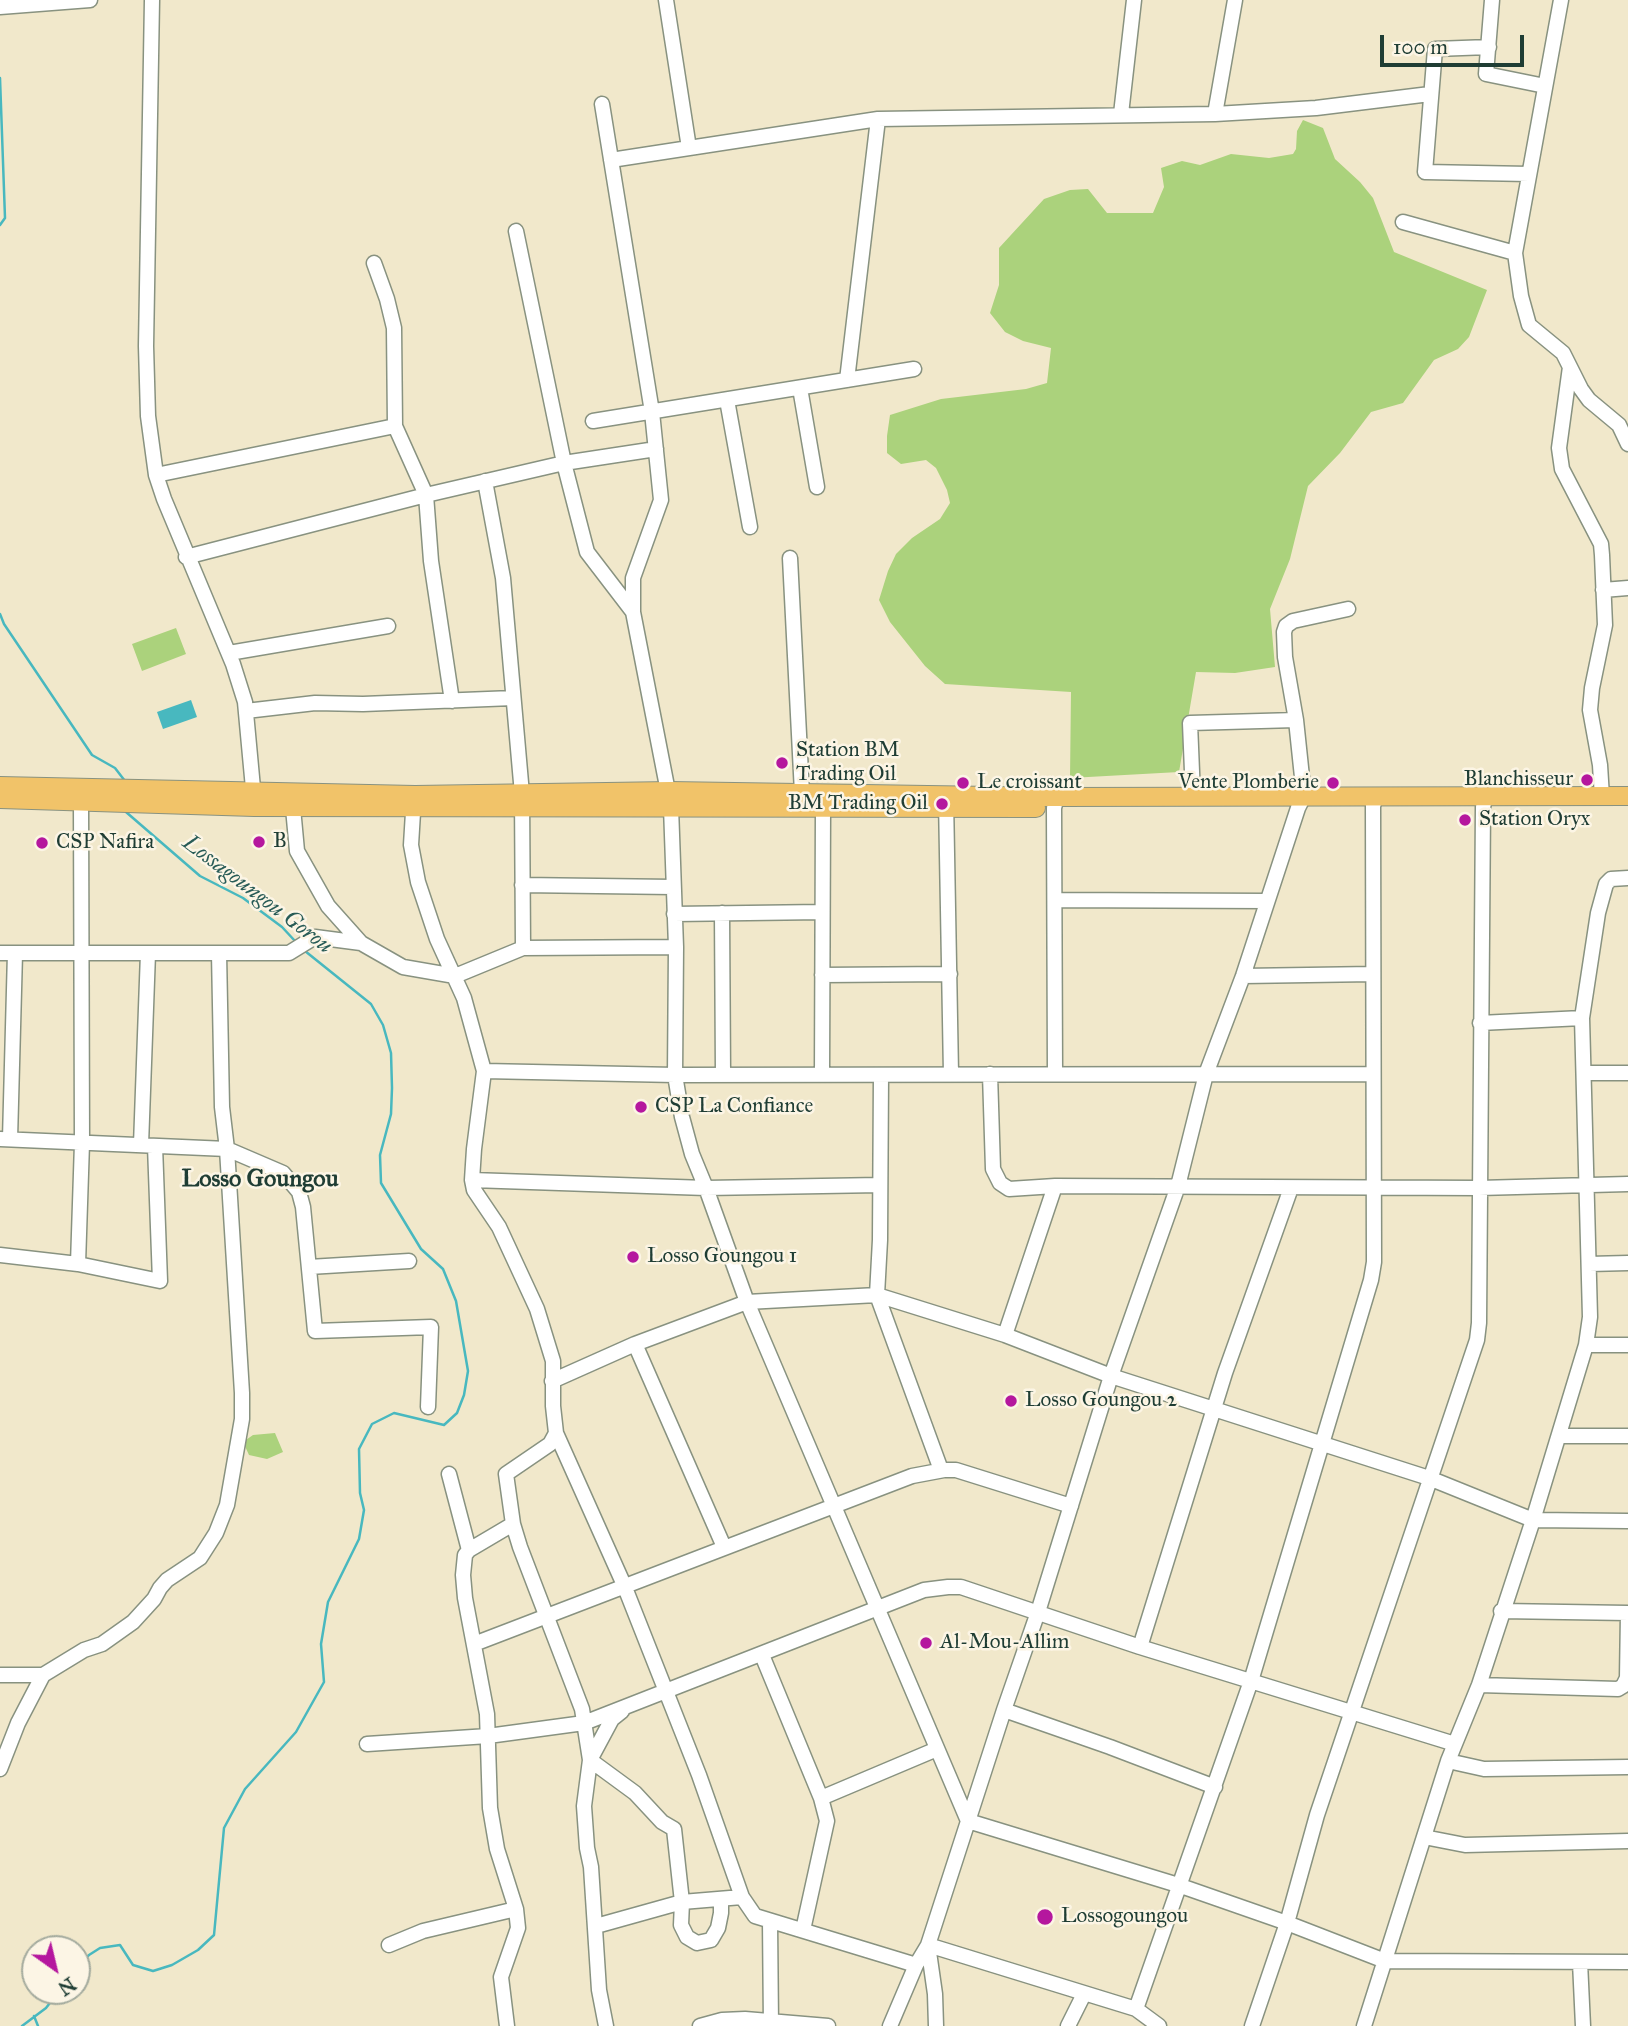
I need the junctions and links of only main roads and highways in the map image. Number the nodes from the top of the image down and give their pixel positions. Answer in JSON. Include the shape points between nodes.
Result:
{"nodes":[{"id":1,"x":0,"y":786,"type":"edge"},
{"id":2,"x":1628,"y":796,"type":"edge"},
{"id":3,"x":0,"y":799,"type":"edge"},
{"id":4,"x":671,"y":799,"type":"junction"},
{"id":5,"x":254,"y":800,"type":"junction"},
{"id":6,"x":946,"y":801,"type":"junction"},
{"id":7,"x":1485,"y":801,"type":"junction"},
{"id":8,"x":414,"y":802,"type":"junction"},
{"id":9,"x":1055,"y":802,"type":"junction"},
{"id":10,"x":1301,"y":802,"type":"junction"},
{"id":11,"x":1628,"y":806,"type":"edge"}],
"edges":[{"from":1,"to":5,"type":"main road"},
{"from":2,"to":7,"type":"main road"},
{"from":3,"to":5,"type":"main road"},
{"from":4,"to":6,"type":"main road","via":[[802,793]]},
{"from":4,"to":6,"type":"main road","via":[[823,808]]},
{"from":4,"to":8,"type":"main road"},
{"from":5,"to":8,"type":"main road"},
{"from":5,"to":8,"type":"main road","via":[[293,808]]},
{"from":6,"to":9,"type":"main road"},
{"from":7,"to":10,"type":"main road"},
{"from":7,"to":11,"type":"main road"},
{"from":9,"to":10,"type":"main road"},
{"from":9,"to":10,"type":"main road","via":[[1194,796]]}]}
